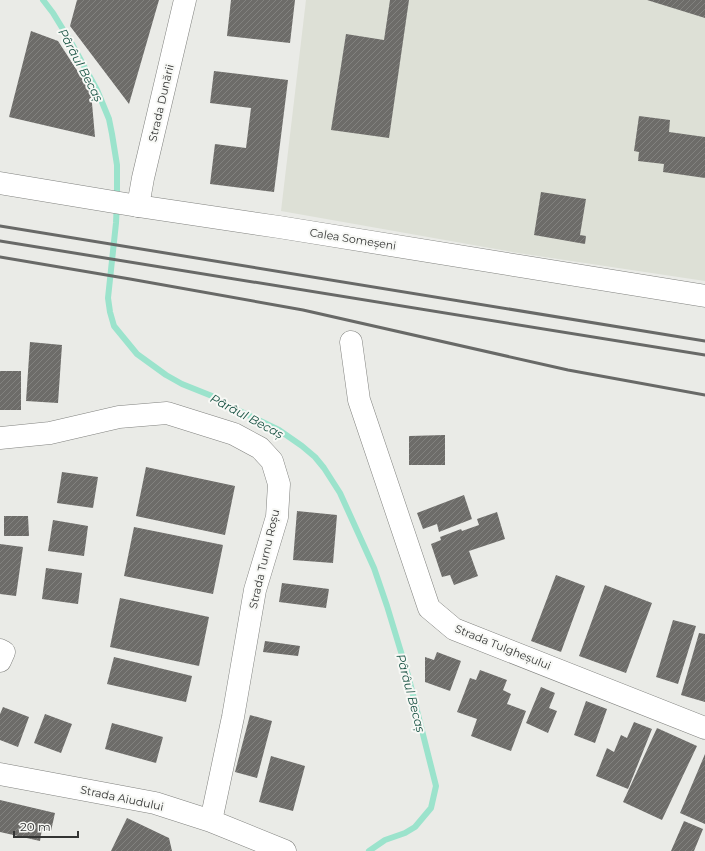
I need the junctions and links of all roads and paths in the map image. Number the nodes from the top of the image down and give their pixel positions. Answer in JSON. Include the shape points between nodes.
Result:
{"nodes":[{"id":1,"x":185,"y":0,"type":"edge"},
{"id":2,"x":0,"y":182,"type":"edge"},
{"id":3,"x":136,"y":206,"type":"junction"},
{"id":4,"x":705,"y":296,"type":"edge"},
{"id":5,"x":350,"y":342,"type":"dead end"},
{"id":6,"x":0,"y":438,"type":"edge"},
{"id":7,"x":0,"y":650,"type":"edge"},
{"id":8,"x":0,"y":661,"type":"edge"},
{"id":9,"x":705,"y":728,"type":"edge"},
{"id":10,"x":0,"y":774,"type":"edge"},
{"id":11,"x":211,"y":821,"type":"junction"},
{"id":12,"x":285,"y":851,"type":"edge"}],
"edges":[{"from":1,"to":3,"type":"street","name":"Strada Dunării"},
{"from":2,"to":3,"type":"street","name":"Calea Someșeni"},
{"from":3,"to":4,"type":"street","name":"Calea Someșeni"},
{"from":5,"to":9,"type":"street","name":"Strada Tulgheșului","via":[[359,400],[429,608],[454,629]]},
{"from":6,"to":11,"type":"street","name":"Strada Turnu Roșu","via":[[50,433],[119,417],[167,413],[234,434],[260,448],[272,461],[279,484],[276,516],[255,590],[233,717]]},
{"from":7,"to":8,"type":"street","via":[[4,652]]},
{"from":10,"to":11,"type":"street","name":"Strada Aiudului","via":[[155,803]]},
{"from":11,"to":12,"type":"street","name":"Strada Aiudului"}]}
